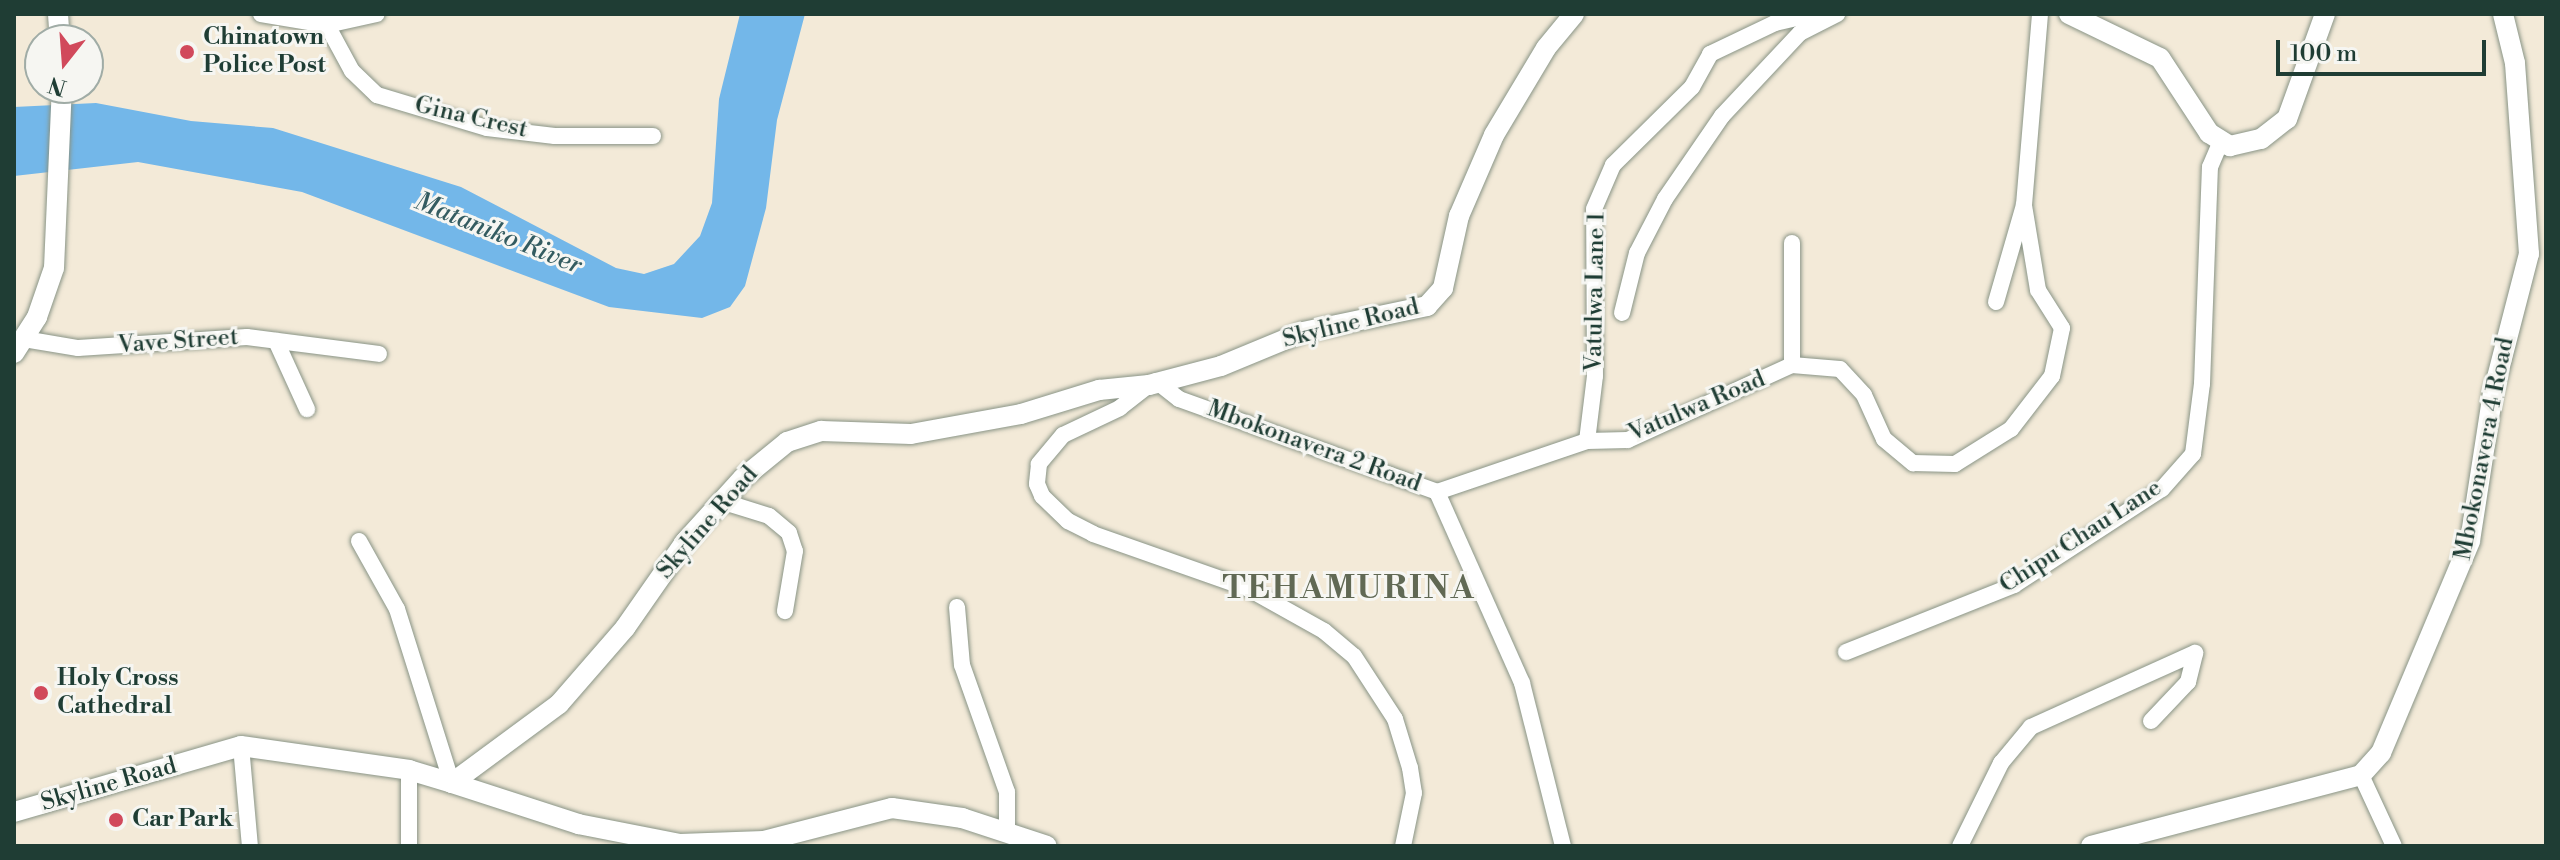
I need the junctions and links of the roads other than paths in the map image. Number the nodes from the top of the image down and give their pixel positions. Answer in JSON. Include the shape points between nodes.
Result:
{"nodes":[{"id":1,"x":261,"y":14,"type":"edge"},
{"id":2,"x":377,"y":14,"type":"edge"},
{"id":3,"x":1574,"y":14,"type":"edge"},
{"id":4,"x":1813,"y":14,"type":"edge"},
{"id":5,"x":1837,"y":14,"type":"edge"},
{"id":6,"x":2040,"y":14,"type":"edge"},
{"id":7,"x":2069,"y":14,"type":"edge"},
{"id":8,"x":2325,"y":14,"type":"edge"},
{"id":9,"x":2503,"y":14,"type":"edge"},
{"id":10,"x":327,"y":19,"type":"edge"},
{"id":11,"x":62,"y":104,"type":"edge"},
{"id":12,"x":653,"y":136,"type":"dead end"},
{"id":13,"x":2220,"y":143,"type":"junction"},
{"id":14,"x":2024,"y":205,"type":"junction"},
{"id":15,"x":1792,"y":243,"type":"dead end"},
{"id":16,"x":2537,"y":255,"type":"edge"},
{"id":17,"x":1996,"y":302,"type":"dead end"},
{"id":18,"x":1622,"y":313,"type":"dead end"},
{"id":19,"x":276,"y":341,"type":"junction"},
{"id":20,"x":19,"y":346,"type":"edge"},
{"id":21,"x":379,"y":354,"type":"dead end"},
{"id":22,"x":1792,"y":365,"type":"junction"},
{"id":23,"x":1153,"y":383,"type":"junction"},
{"id":24,"x":307,"y":409,"type":"dead end"},
{"id":25,"x":1587,"y":441,"type":"junction"},
{"id":26,"x":1437,"y":492,"type":"junction"},
{"id":27,"x":721,"y":501,"type":"junction"},
{"id":28,"x":359,"y":541,"type":"dead end"},
{"id":29,"x":957,"y":607,"type":"dead end"},
{"id":30,"x":785,"y":611,"type":"dead end"},
{"id":31,"x":1846,"y":652,"type":"dead end"},
{"id":32,"x":2151,"y":721,"type":"dead end"},
{"id":33,"x":241,"y":746,"type":"junction"},
{"id":34,"x":409,"y":770,"type":"junction"},
{"id":35,"x":2361,"y":775,"type":"junction"},
{"id":36,"x":452,"y":783,"type":"junction"},
{"id":37,"x":14,"y":812,"type":"edge"},
{"id":38,"x":1007,"y":831,"type":"junction"},
{"id":39,"x":250,"y":846,"type":"edge"},
{"id":40,"x":409,"y":846,"type":"edge"},
{"id":41,"x":1047,"y":846,"type":"edge"},
{"id":42,"x":1403,"y":846,"type":"edge"},
{"id":43,"x":1563,"y":846,"type":"edge"},
{"id":44,"x":1960,"y":846,"type":"edge"},
{"id":45,"x":2091,"y":846,"type":"edge"},
{"id":46,"x":2394,"y":846,"type":"edge"}],
"edges":[{"from":1,"to":10,"type":"street"},
{"from":2,"to":10,"type":"street"},
{"from":3,"to":23,"type":"street","name":"Skyline Road","via":[[1546,48],[1494,135],[1459,216],[1438,298],[1411,310],[1303,332],[1221,366]]},
{"from":4,"to":25,"type":"street","name":"Vatulwa Lane 1","via":[[1775,23],[1710,54],[1692,87],[1613,165],[1594,209],[1595,376]]},
{"from":5,"to":18,"type":"street","via":[[1800,33],[1722,116],[1665,199],[1637,253]]},
{"from":6,"to":14,"type":"street"},
{"from":7,"to":13,"type":"street","via":[[2160,58]]},
{"from":8,"to":13,"type":"street","via":[[2287,119],[2261,139],[2241,146]]},
{"from":9,"to":16,"type":"street","name":"Mbokonavera 4 Road","via":[[2515,63]]},
{"from":10,"to":12,"type":"street","name":"Gina Crest","via":[[352,71],[377,95],[487,128],[555,136]]},
{"from":11,"to":20,"type":"street","via":[[60,216],[51,279]]},
{"from":13,"to":31,"type":"street","name":"Chipu Chau Lane","via":[[2210,167],[2202,384],[2193,454],[2162,489],[2014,585]]},
{"from":14,"to":17,"type":"street"},
{"from":14,"to":22,"type":"street","via":[[2038,290],[2062,328],[2052,376],[2011,429],[1955,464],[1913,463],[1884,439],[1864,395],[1840,369]]},
{"from":15,"to":22,"type":"street","name":"Vatulwa Road"},
{"from":16,"to":35,"type":"street","name":"Mbokonavera 4 Road","via":[[2493,393],[2461,571],[2381,753]]},
{"from":19,"to":20,"type":"street","name":"Vave Street","via":[[209,337],[78,348]]},
{"from":19,"to":21,"type":"street","name":"Vave Street"},
{"from":19,"to":24,"type":"street"},
{"from":22,"to":25,"type":"street","name":"Vatulwa Road","via":[[1628,440]]},
{"from":23,"to":26,"type":"street","name":"Mbokonavera 2 Road","via":[[1179,399]]},
{"from":23,"to":27,"type":"street","name":"Skyline Road","via":[[1099,390],[1043,409],[911,434],[807,434],[770,453]]},
{"from":23,"to":42,"type":"street","via":[[1054,444],[1036,473],[1042,496],[1068,521],[1093,534],[1249,589],[1304,619],[1354,656],[1395,719],[1410,768],[1414,793]]},
{"from":25,"to":26,"type":"street","name":"Vatulwa Road"},
{"from":26,"to":43,"type":"street","name":"Mbokonavera 2 Road","via":[[1522,683]]},
{"from":27,"to":30,"type":"street","via":[[769,516],[789,533],[795,551]]},
{"from":27,"to":36,"type":"street","name":"Skyline Road","via":[[574,689]]},
{"from":28,"to":36,"type":"street","via":[[397,609]]},
{"from":29,"to":38,"type":"street","via":[[962,665],[1007,792]]},
{"from":32,"to":44,"type":"street","via":[[2188,682],[2195,653],[2031,727],[2001,763]]},
{"from":33,"to":34,"type":"street","name":"Skyline Road"},
{"from":33,"to":37,"type":"street","name":"Skyline Road"},
{"from":33,"to":39,"type":"street"},
{"from":34,"to":36,"type":"street","name":"Skyline Road"},
{"from":34,"to":40,"type":"street"},
{"from":35,"to":45,"type":"street"},
{"from":35,"to":46,"type":"street"},
{"from":36,"to":38,"type":"street","via":[[578,824],[680,844],[764,841],[892,808],[926,810]]},
{"from":38,"to":41,"type":"street"}]}
